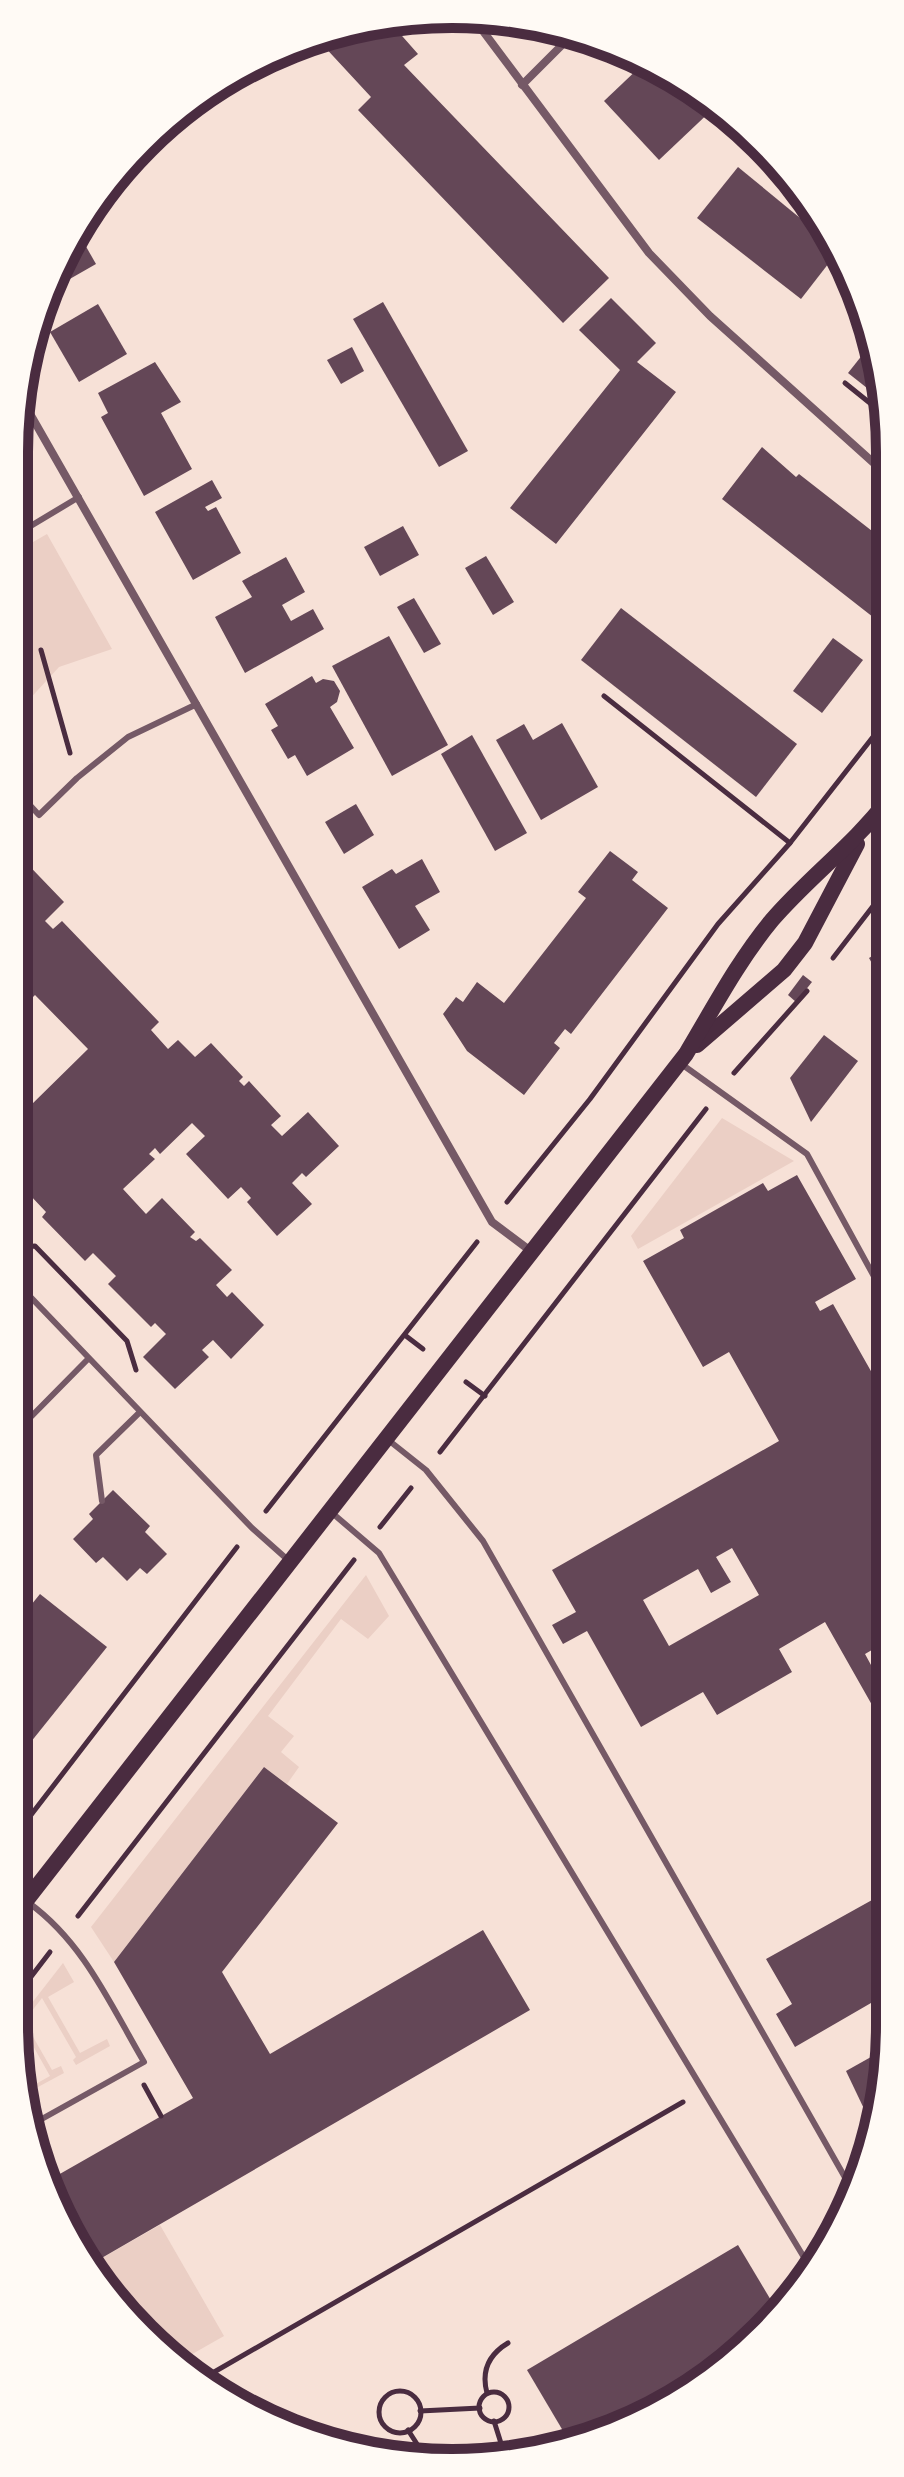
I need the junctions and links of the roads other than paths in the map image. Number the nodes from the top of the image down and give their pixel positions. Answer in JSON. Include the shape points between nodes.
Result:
{"nodes":[{"id":1,"x":481,"y":29,"type":"edge"},
{"id":2,"x":564,"y":43,"type":"edge"},
{"id":3,"x":522,"y":85,"type":"junction"},
{"id":4,"x":30,"y":414,"type":"edge"},
{"id":5,"x":876,"y":465,"type":"edge"},
{"id":6,"x":79,"y":497,"type":"junction"},
{"id":7,"x":28,"y":528,"type":"edge"},
{"id":8,"x":197,"y":704,"type":"junction"},
{"id":9,"x":28,"y":803,"type":"edge"},
{"id":10,"x":876,"y":815,"type":"edge"},
{"id":11,"x":865,"y":829,"type":"junction"},
{"id":12,"x":683,"y":1058,"type":"junction"},
{"id":13,"x":532,"y":1252,"type":"junction"},
{"id":14,"x":876,"y":1280,"type":"edge"},
{"id":15,"x":28,"y":1299,"type":"edge"},
{"id":16,"x":88,"y":1359,"type":"junction"},
{"id":17,"x":139,"y":1413,"type":"junction"},
{"id":18,"x":28,"y":1420,"type":"edge"},
{"id":19,"x":387,"y":1439,"type":"junction"},
{"id":20,"x":102,"y":1501,"type":"dead end"},
{"id":21,"x":331,"y":1512,"type":"junction"},
{"id":22,"x":291,"y":1562,"type":"junction"},
{"id":23,"x":28,"y":1886,"type":"edge"},
{"id":24,"x":28,"y":1903,"type":"edge"},
{"id":25,"x":39,"y":2121,"type":"edge"},
{"id":26,"x":846,"y":2180,"type":"edge"},
{"id":27,"x":806,"y":2260,"type":"edge"}],
"edges":[{"from":1,"to":3,"type":"street"},
{"from":2,"to":3,"type":"street"},
{"from":3,"to":5,"type":"street","via":[[649,253],[710,316]]},
{"from":4,"to":6,"type":"street"},
{"from":6,"to":7,"type":"lane"},
{"from":6,"to":8,"type":"street"},
{"from":8,"to":9,"type":"lane","via":[[128,737],[39,815]]},
{"from":8,"to":13,"type":"street","via":[[492,1222]]},
{"from":10,"to":11,"type":"main road"},
{"from":11,"to":12,"type":"main road","via":[[774,918]]},
{"from":11,"to":12,"type":"main road","via":[[805,943],[784,970]]},
{"from":12,"to":13,"type":"main road"},
{"from":12,"to":14,"type":"lane","via":[[719,1091],[807,1154]]},
{"from":13,"to":19,"type":"main road"},
{"from":15,"to":16,"type":"lane"},
{"from":16,"to":17,"type":"lane"},
{"from":16,"to":18,"type":"lane"},
{"from":17,"to":20,"type":"lane","via":[[96,1455]]},
{"from":17,"to":22,"type":"lane"},
{"from":19,"to":21,"type":"main road"},
{"from":19,"to":26,"type":"lane","via":[[426,1470],[483,1541]]},
{"from":21,"to":22,"type":"main road"},
{"from":21,"to":27,"type":"lane","via":[[379,1553]]},
{"from":22,"to":23,"type":"main road"},
{"from":24,"to":25,"type":"lane","via":[[77,1946],[144,2062]]}]}
